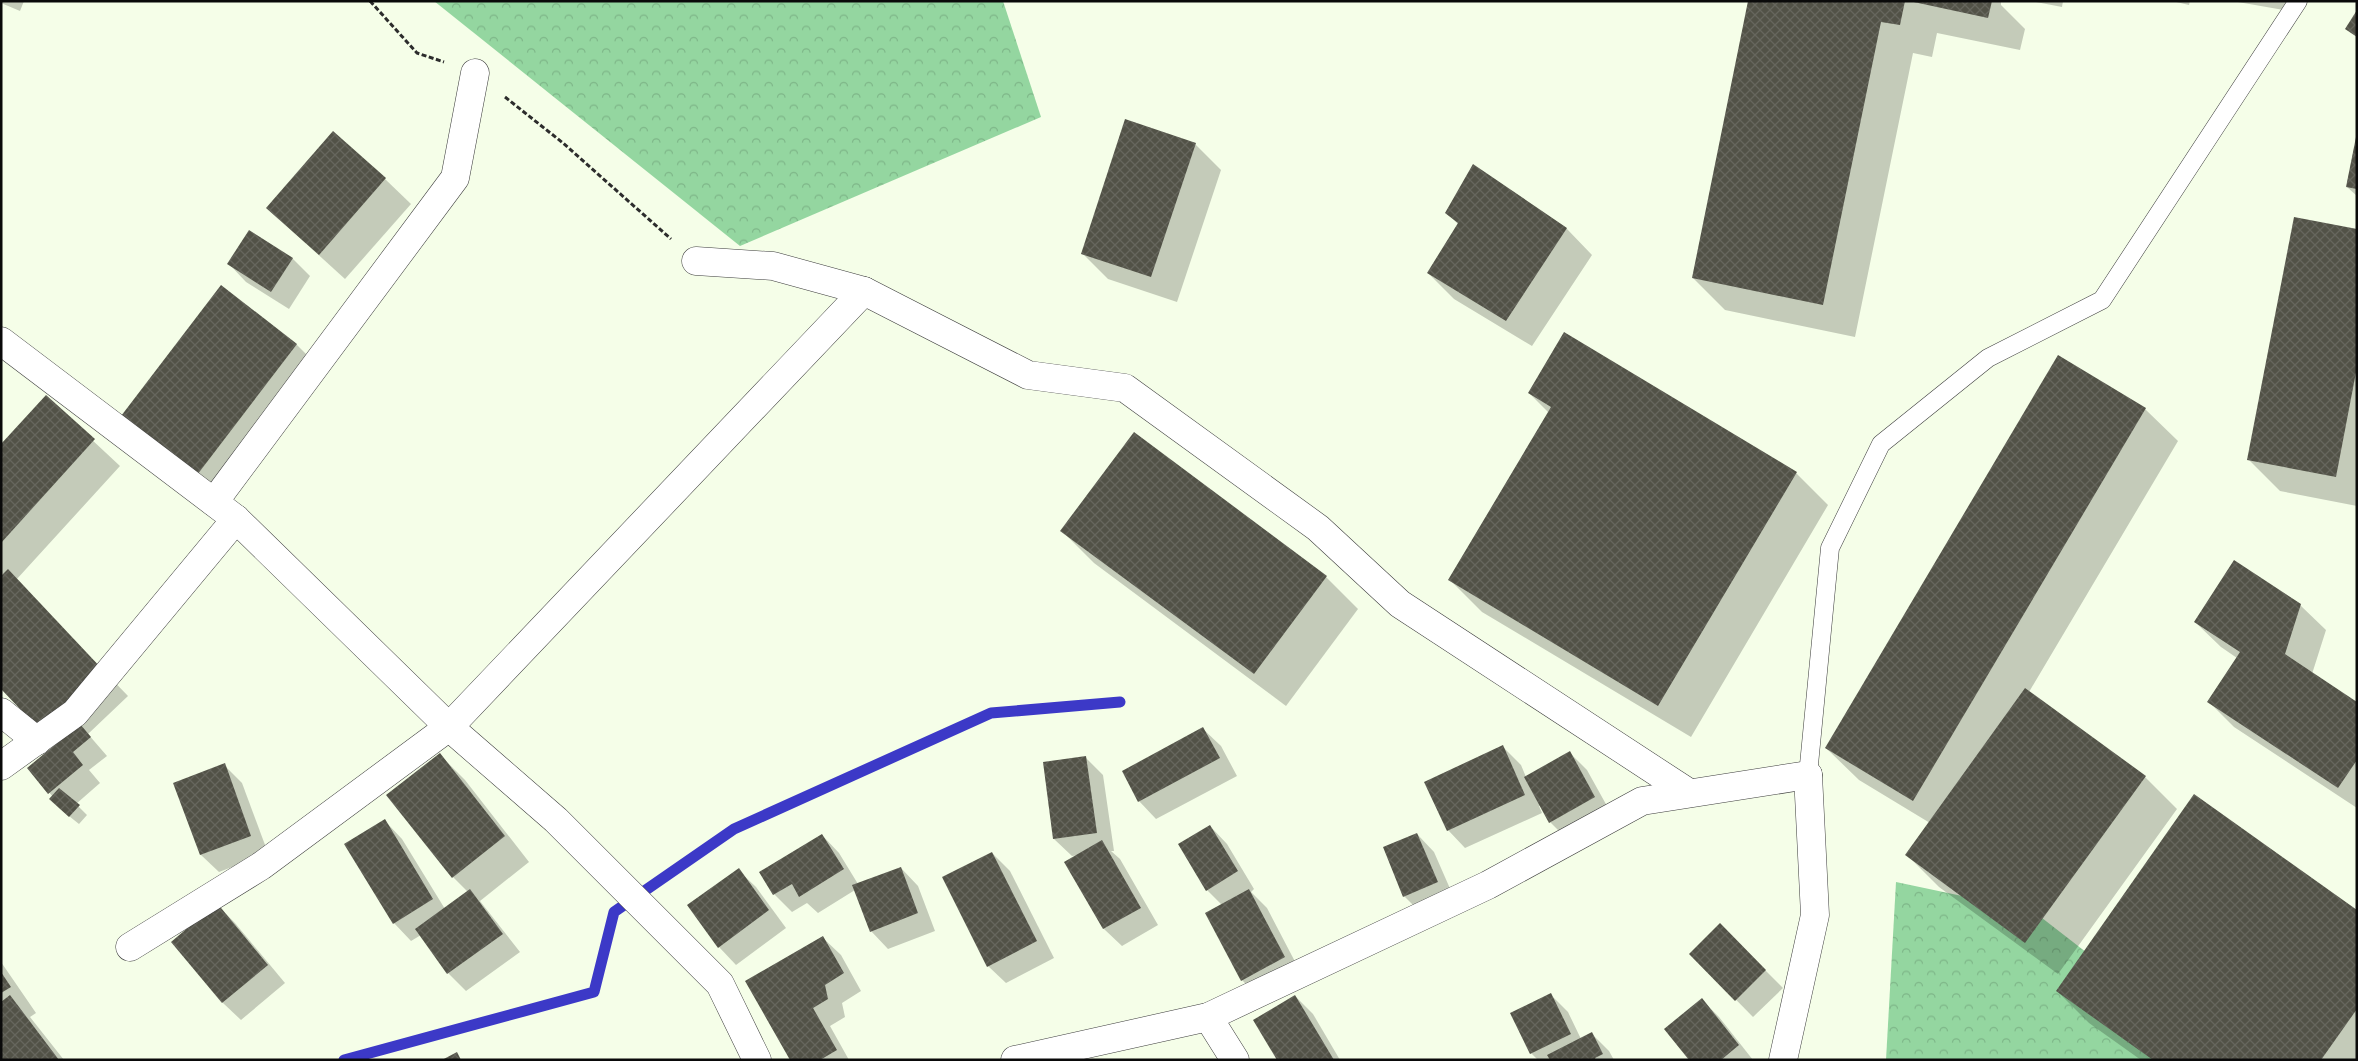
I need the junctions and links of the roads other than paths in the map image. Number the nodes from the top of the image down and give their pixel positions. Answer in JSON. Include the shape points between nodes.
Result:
{"nodes":[{"id":1,"x":2298,"y":1,"type":"edge"},
{"id":2,"x":475,"y":73,"type":"road end"},
{"id":3,"x":696,"y":261,"type":"road end"},
{"id":4,"x":864,"y":291,"type":"junction"},
{"id":5,"x":1,"y":341,"type":"edge"},
{"id":6,"x":214,"y":502,"type":"junction"},
{"id":7,"x":236,"y":519,"type":"junction"},
{"id":8,"x":1,"y":712,"type":"edge"},
{"id":9,"x":449,"y":727,"type":"junction"},
{"id":10,"x":37,"y":741,"type":"junction"},
{"id":11,"x":1,"y":766,"type":"edge"},
{"id":12,"x":1808,"y":775,"type":"junction"},
{"id":13,"x":1689,"y":792,"type":"junction"},
{"id":14,"x":130,"y":947,"type":"dead end"},
{"id":15,"x":1208,"y":1017,"type":"junction"},
{"id":16,"x":757,"y":1060,"type":"edge"},
{"id":17,"x":1015,"y":1060,"type":"edge"},
{"id":18,"x":1236,"y":1060,"type":"edge"},
{"id":19,"x":1783,"y":1060,"type":"edge"}],
"edges":[{"from":1,"to":12,"type":"lane","via":[[2102,300],[1988,358],[1881,444],[1830,548]]},
{"from":2,"to":6,"type":"street","via":[[455,178]]},
{"from":3,"to":4,"type":"street","via":[[773,266]]},
{"from":4,"to":9,"type":"street"},
{"from":4,"to":13,"type":"street","via":[[1028,375],[1125,388],[1318,528],[1400,604]]},
{"from":5,"to":6,"type":"street"},
{"from":6,"to":7,"type":"street"},
{"from":7,"to":9,"type":"street"},
{"from":7,"to":10,"type":"street","via":[[75,713]]},
{"from":8,"to":10,"type":"street"},
{"from":9,"to":14,"type":"street","via":[[261,866]]},
{"from":9,"to":16,"type":"street","via":[[556,820],[720,984]]},
{"from":10,"to":11,"type":"street"},
{"from":12,"to":13,"type":"street"},
{"from":12,"to":19,"type":"street","via":[[1815,915]]},
{"from":13,"to":15,"type":"street","via":[[1642,801],[1488,885]]},
{"from":15,"to":17,"type":"street"},
{"from":15,"to":18,"type":"street"}]}
